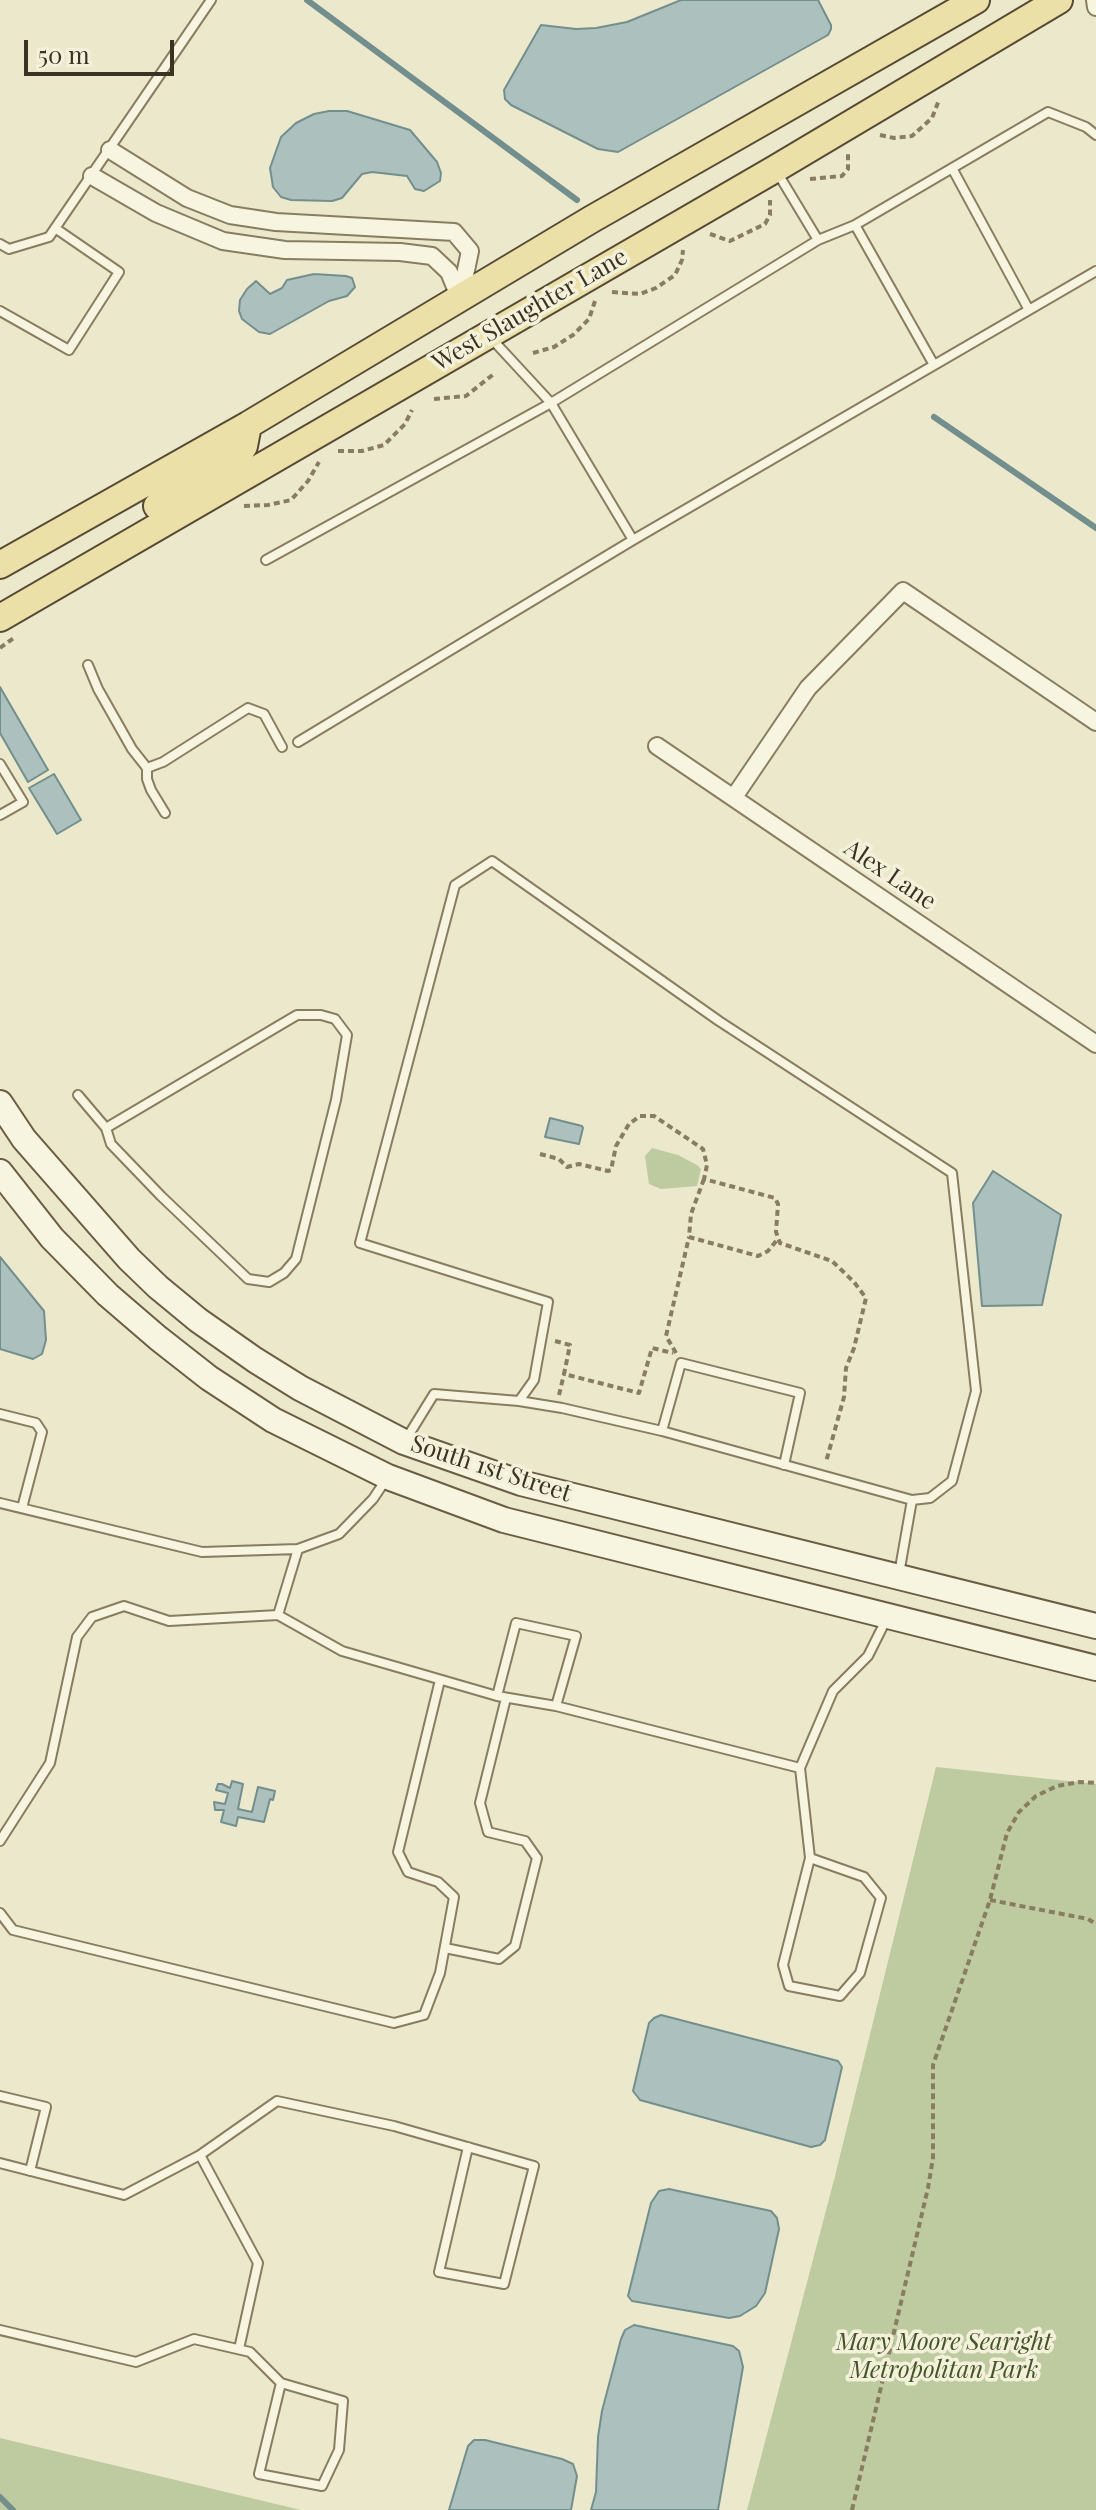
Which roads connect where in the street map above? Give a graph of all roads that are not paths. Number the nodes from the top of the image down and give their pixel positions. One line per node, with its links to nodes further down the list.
1 (211, 0): 7 (lane)
2 (976, 0): 16 (main road, West Slaughter Lane)
3 (1059, 0): 9 (main road, West Slaughter Lane)
4 (1095, 0): 5 (street)
5 (1096, 7)
6 (1096, 135): 8 (lane)
7 (110, 150): 10 (lane); 16 (street)
8 (952, 168): 11 (lane); 17 (lane)
9 (775, 169): 13 (lane); 19 (main road, West Slaughter Lane)
10 (92, 176): 12 (lane); 16 (street)
11 (855, 225): 13 (lane); 20 (lane)
12 (55, 228): 14 (lane); 18 (lane)
13 (818, 240): 21 (lane)
14 (0, 244)
15 (1096, 271): 17 (lane)
16 (460, 299): 19 (main road); 22 (main road, West Slaughter Lane)
17 (1029, 310): 20 (lane)
18 (0, 311)
19 (487, 334): 21 (lane); 26 (main road, West Slaughter Lane)
20 (934, 365): 23 (lane)
21 (551, 403): 23 (lane); 24 (lane)
22 (248, 425): 25 (main road, West Slaughter Lane); 26 (main road)
23 (633, 540): 30 (lane)
24 (266, 560)
25 (1, 562)
26 (87, 567): 27 (main road, West Slaughter Lane)
27 (0, 618)
28 (88, 665): 34 (lane)
29 (1096, 722): 35 (street)
30 (298, 742)
31 (657, 746): 35 (street, Alex Lane)
32 (282, 747): 34 (lane)
33 (0, 764): 37 (lane)
34 (147, 768): 36 (lane)
35 (734, 797): 38 (street, Alex Lane)
36 (165, 813)
37 (0, 815)
38 (1096, 1044)
39 (78, 1095): 41 (lane)
40 (0, 1103): 42 (main road, South 1st Street)
41 (106, 1128): 41 (lane)
42 (24, 1139): 43 (main road); 48 (main road, South 1st Street)
43 (0, 1145)
44 (0, 1172): 50 (main road, South 1st Street)
45 (519, 1401): 47 (lane); 48 (lane); 51 (lane)
46 (0, 1414): 53 (lane)
47 (662, 1431): 49 (lane); 49 (lane)
48 (404, 1442): 50 (main road); 55 (main road, South 1st Street)
49 (784, 1465): 51 (lane)
50 (388, 1477): 54 (lane); 57 (main road, South 1st Street)
51 (912, 1500): 55 (lane)
52 (0, 1503): 53 (lane)
53 (22, 1508): 54 (lane)
54 (298, 1549): 56 (lane)
55 (898, 1578): 57 (main road); 58 (main road, South 1st Street)
56 (278, 1615): 60 (lane); 64 (lane)
57 (888, 1615): 59 (main road, South 1st Street); 63 (lane)
58 (1096, 1626)
59 (1096, 1668)
60 (440, 1680): 61 (lane); 67 (lane)
61 (501, 1697): 62 (lane); 62 (lane); 67 (lane)
62 (556, 1706): 63 (lane)
63 (800, 1768): 65 (lane)
64 (0, 1841)
65 (810, 1858): 65 (lane)
66 (0, 1913): 67 (lane)
67 (445, 1948)
68 (0, 2096): 72 (lane)
69 (468, 2147): 69 (lane); 70 (lane)
70 (200, 2155): 72 (lane); 74 (lane)
71 (0, 2163): 72 (lane)
72 (30, 2171)
73 (0, 2330): 74 (lane)
74 (239, 2349): 75 (lane)
75 (281, 2383): 75 (lane)

